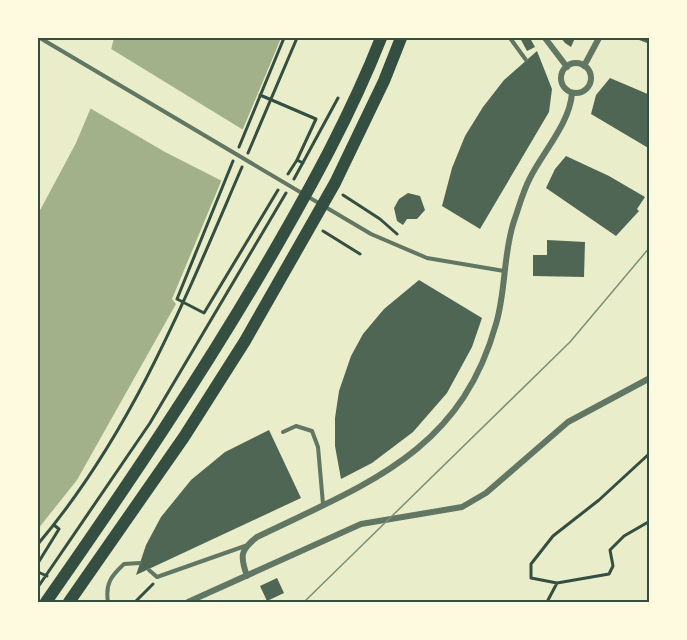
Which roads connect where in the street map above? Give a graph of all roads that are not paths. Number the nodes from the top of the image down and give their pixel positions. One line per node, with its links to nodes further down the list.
1 (40, 38): 11 (lane)
2 (381, 38): 19 (main road)
3 (401, 38): 20 (main road)
4 (510, 38): 7 (lane)
5 (545, 38): 9 (street)
6 (599, 38): 8 (street)
7 (526, 60)
8 (584, 66): 9 (street); 10 (street)
9 (567, 67): 10 (street)
10 (572, 93): 11 (street)
11 (505, 271): 14 (street)
12 (650, 378): 18 (street)
13 (284, 432): 14 (lane)
14 (323, 504): 15 (street)
15 (245, 546): 17 (lane); 18 (street)
16 (140, 563): 21 (lane)
17 (148, 570)
18 (247, 576): 22 (street)
19 (46, 603)
20 (69, 603)
21 (108, 603)
22 (188, 603)

